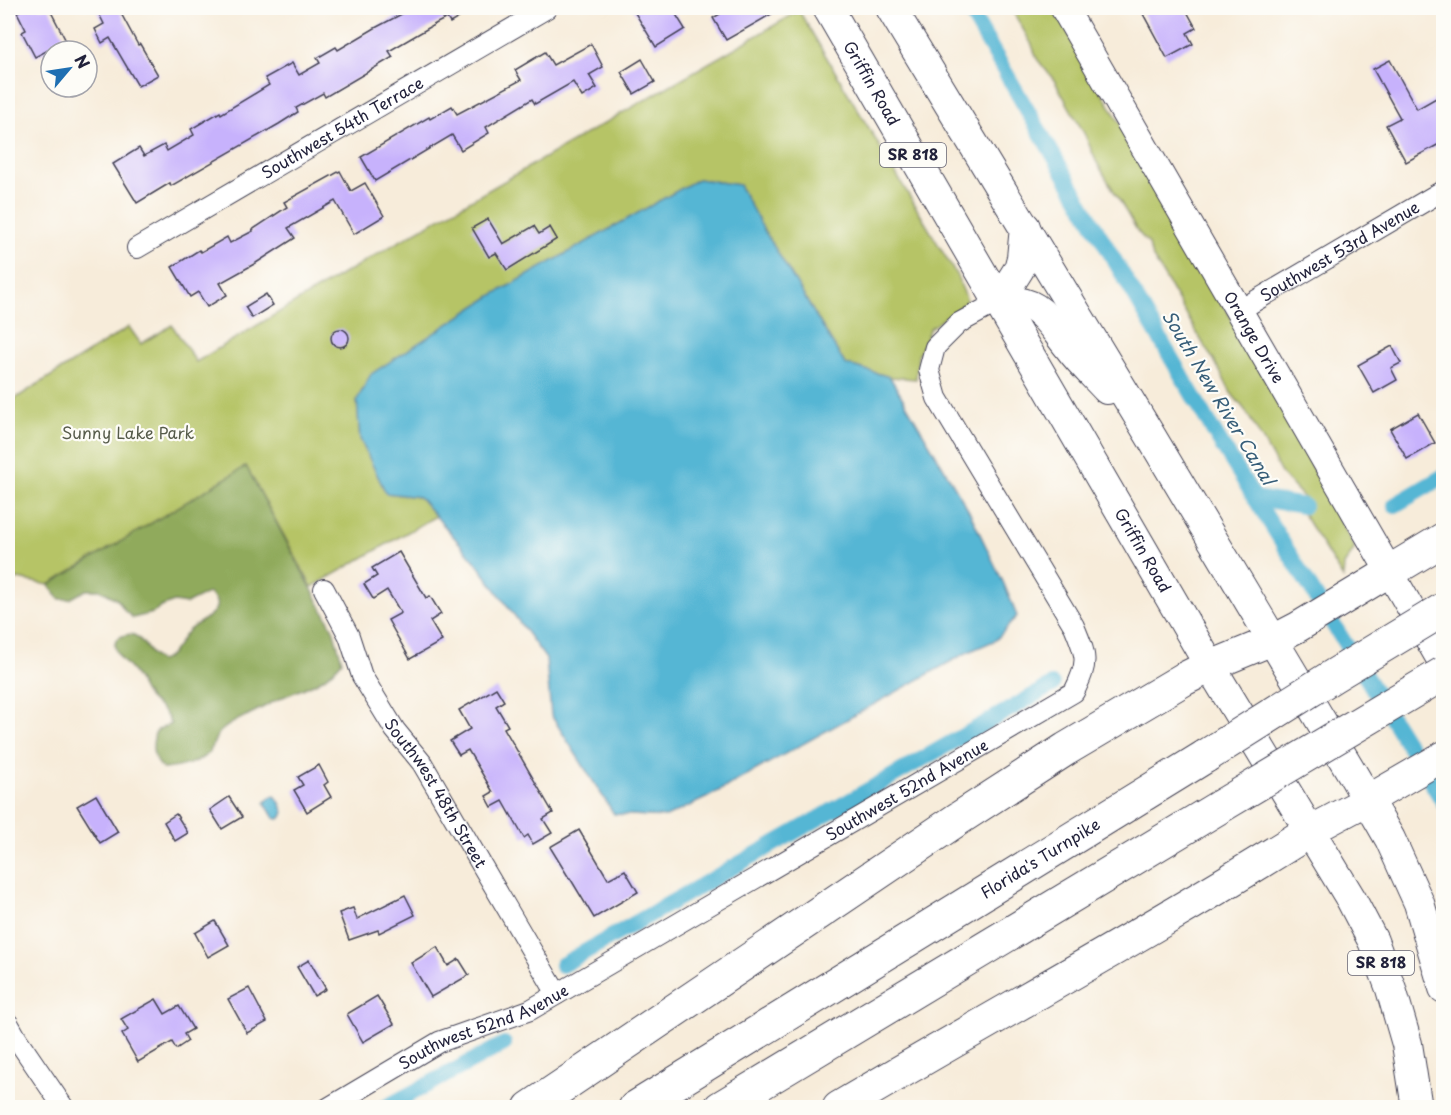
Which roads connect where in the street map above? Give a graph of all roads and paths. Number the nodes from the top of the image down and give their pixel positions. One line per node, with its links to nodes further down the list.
1 (547, 8): 7 (street, Southwest 54th Terrace)
2 (828, 8): 8 (main road, Griffin Road / SR 818)
3 (891, 8): 6 (main road, SR 818)
4 (1064, 8): 9 (street, Orange Drive)
5 (1443, 190): 9 (street, Southwest 53rd Avenue)
6 (1025, 227): 8 (main road); 10 (main road, SR 818)
7 (137, 248)
8 (999, 302): 10 (main road); 16 (main road, Griffin Road / SR 818); 23 (street, Southwest 52nd Avenue)
9 (1238, 311): 12 (street, Orange Drive)
10 (1150, 435): 15 (main road, SR 818)
11 (1443, 539): 12 (highway)
12 (1389, 572): 15 (main road); 17 (street, Orange Drive)
13 (324, 589): 23 (street, Southwest 48th Street)
14 (1443, 609): 28 (highway, Florida's Turnpike, bridge)
15 (1285, 634): 16 (main road); 20 (main road, SR 818)
16 (1210, 666): 21 (main road, Griffin Road / SR 818); 27 (highway)
17 (1443, 666)
18 (1443, 673): 29 (highway, bridge)
19 (1443, 756): 20 (main road)
20 (1380, 793): 21 (main road); 22 (main road, SR 818)
21 (1310, 831): 30 (highway); 31 (main road, Griffin Road / SR 818)
22 (1443, 988)
23 (557, 994): 26 (street, Southwest 52nd Avenue)
24 (8, 1023): 25 (street)
25 (64, 1107)
26 (328, 1107)
27 (530, 1107)
28 (635, 1107)
29 (720, 1107)
30 (839, 1107)
31 (1417, 1107)

